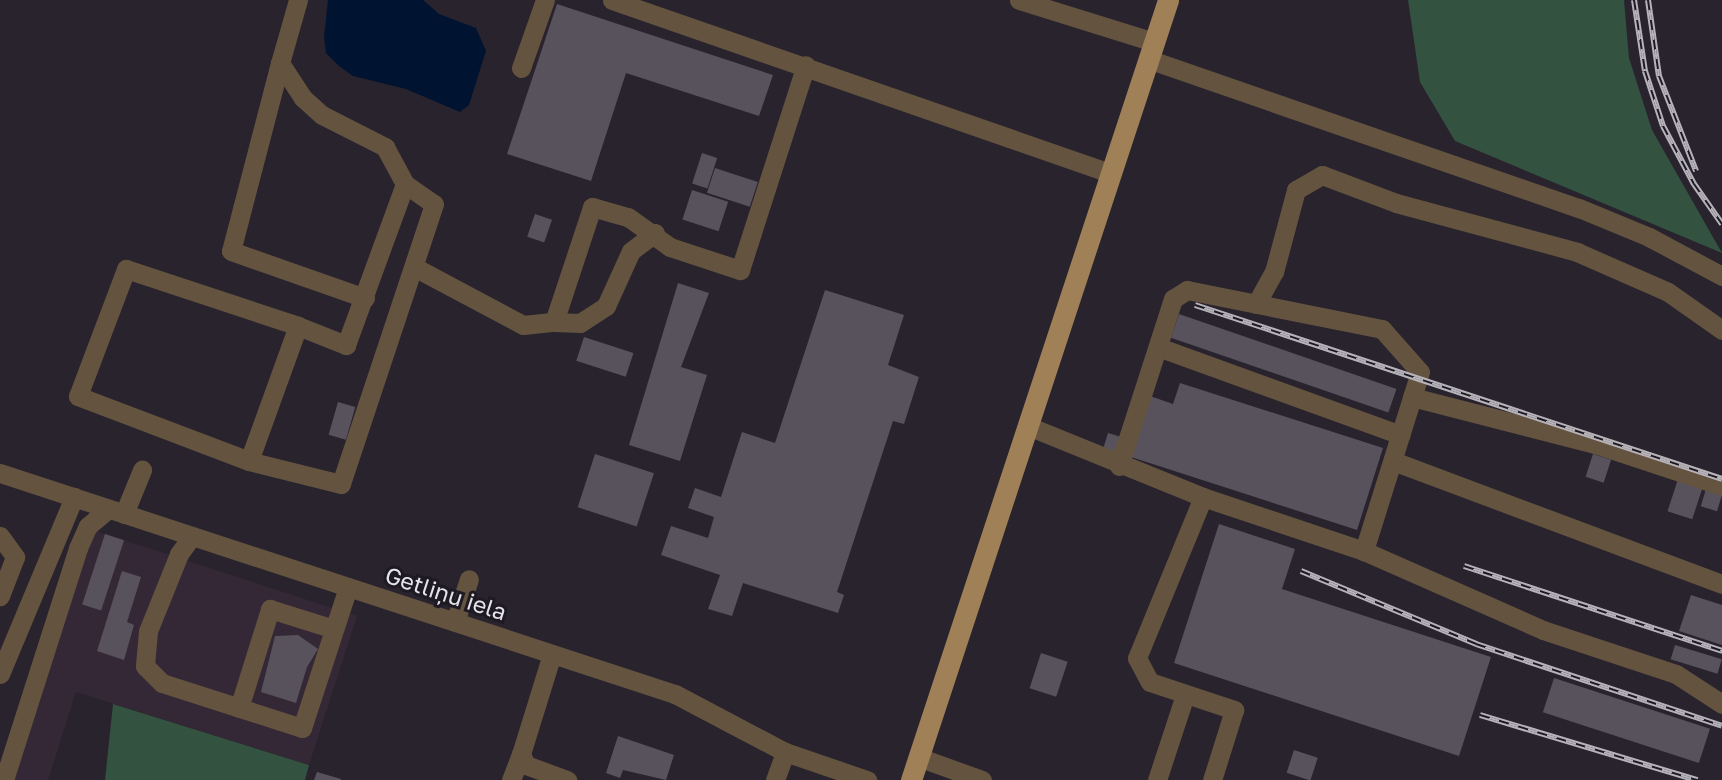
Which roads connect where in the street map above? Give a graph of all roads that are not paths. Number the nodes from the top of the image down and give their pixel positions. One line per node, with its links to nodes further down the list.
1 (298, 0): 7 (street)
2 (545, 0): 9 (street)
3 (612, 0): 8 (street)
4 (1018, 0): 6 (street)
5 (1168, 0): 6 (main road)
6 (1151, 50): 10 (main road); 14 (street)
7 (280, 63): 11 (street); 15 (street)
8 (806, 65): 10 (street); 12 (street)
9 (521, 68)
10 (1110, 173): 22 (main road)
11 (405, 184): 13 (street); 15 (street)
12 (655, 233): 17 (street); 17 (street)
13 (416, 268): 17 (street); 24 (street)
14 (1722, 275)
15 (365, 298): 18 (street)
16 (1256, 303): 19 (street); 20 (street); 21 (street)
17 (554, 322)
18 (298, 326): 24 (street); 24 (street)
19 (1722, 330)
20 (1158, 347): 23 (street); 26 (street)
21 (1412, 397): 23 (street); 29 (street)
22 (1027, 425): 26 (street); 49 (main road)
23 (1401, 435): 25 (street)
24 (249, 461)
25 (1392, 461): 35 (street); 37 (street)
26 (1119, 466): 31 (street)
27 (142, 470): 32 (street)
28 (0, 473): 30 (street, Getliņu iela)
29 (1722, 486)
30 (74, 497): 32 (street, Getliņu iela); 43 (street)
31 (1203, 497): 35 (street); 44 (street)
32 (116, 512): 34 (street, Getliņu iela); 50 (street)
33 (0, 536): 39 (street)
34 (192, 536): 38 (street, Getliņu iela); 46 (street)
35 (1364, 551): 45 (street)
36 (469, 579): 40 (street)
37 (1722, 584)
38 (348, 587): 40 (street, Getliņu iela); 41 (street)
39 (0, 596)
40 (455, 622): 42 (street, Getliņu iela)
41 (334, 629): 46 (street); 46 (street)
42 (552, 654): 47 (street, Getliņu iela); 48 (street)
43 (0, 674)
44 (1185, 695): 57 (street); 58 (street)
45 (1722, 704)
46 (239, 708)
47 (785, 752): 53 (street); 54 (street, Getliņu iela)
48 (522, 754): 51 (street); 52 (street)
49 (918, 757): 55 (main road); 56 (street)
50 (4, 780)
51 (511, 780)
52 (567, 780)
53 (775, 780)
54 (867, 780)
55 (911, 780)
56 (982, 780)
57 (1157, 780)
58 (1212, 780)

